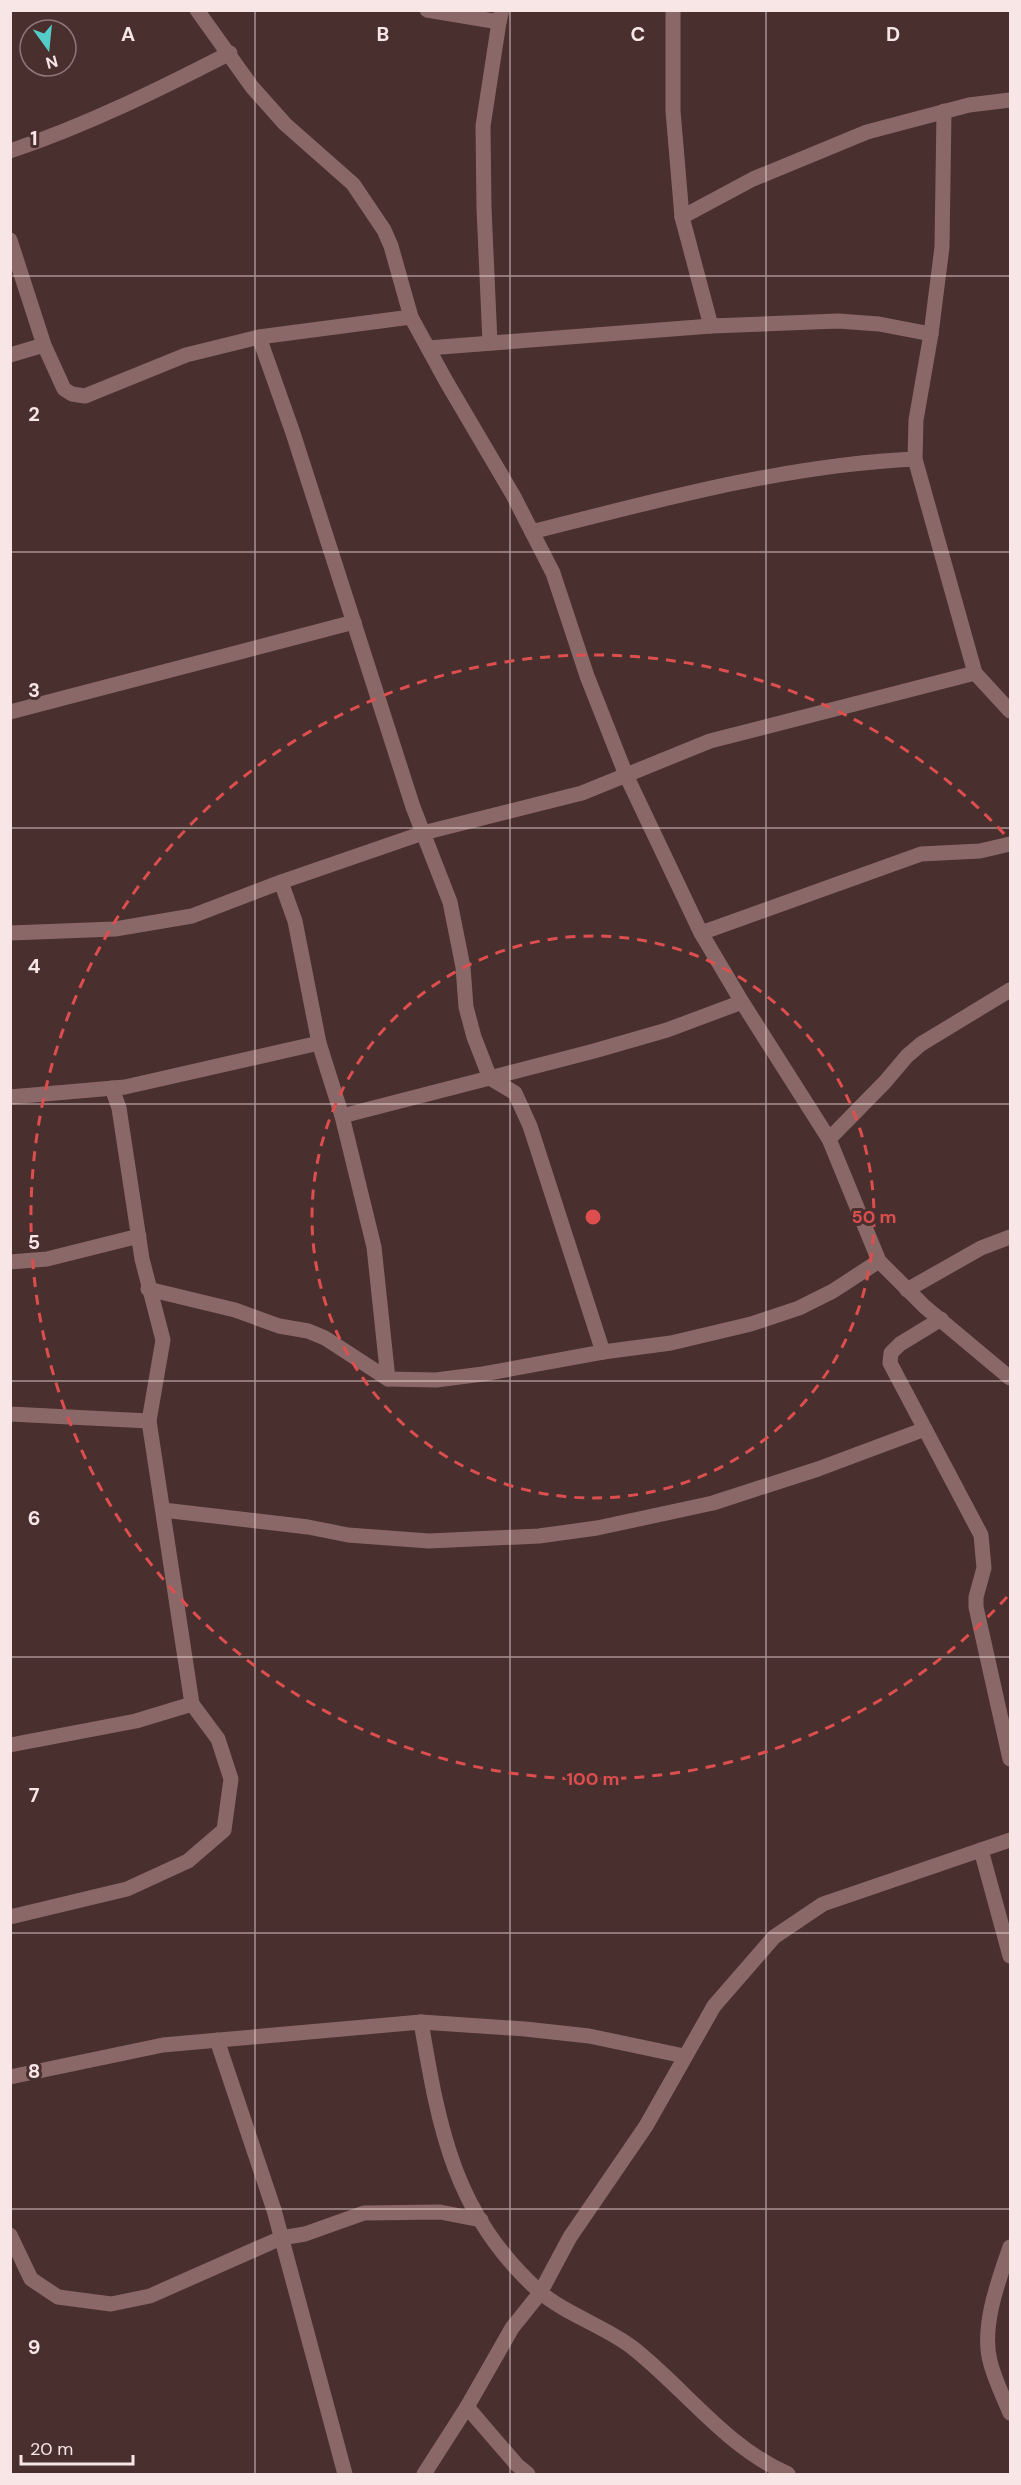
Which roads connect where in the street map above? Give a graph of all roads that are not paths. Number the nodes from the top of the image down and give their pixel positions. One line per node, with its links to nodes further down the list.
1 (197, 10): 5 (street)
2 (427, 10): 4 (street)
3 (673, 10): 9 (street)
4 (500, 16): 15 (street)
5 (230, 53): 8 (street); 11 (street)
6 (1011, 100): 7 (street)
7 (944, 111): 9 (street); 13 (street)
8 (10, 151)
9 (682, 217): 12 (street)
10 (10, 240): 16 (street)
11 (411, 317): 14 (street); 17 (street)
12 (711, 326): 13 (street); 15 (street)
13 (931, 334): 19 (street)
14 (259, 337): 16 (street); 21 (street)
15 (490, 343): 17 (street)
16 (44, 345): 18 (street)
17 (428, 348): 20 (street)
18 (10, 355)
19 (915, 459): 20 (street); 22 (street)
20 (532, 532): 25 (street)
21 (354, 622): 24 (street); 26 (street)
22 (975, 673): 23 (street); 25 (street)
23 (1011, 711)
24 (10, 712)
25 (626, 775): 26 (street); 30 (street)
26 (423, 833): 28 (street); 34 (street)
27 (1011, 844): 30 (street)
28 (281, 882): 29 (street); 33 (street)
29 (10, 933)
30 (702, 933): 32 (street)
31 (1011, 990): 38 (street)
32 (742, 1002): 34 (street); 38 (street)
33 (319, 1043): 35 (street); 37 (street)
34 (490, 1078): 37 (street); 46 (street)
35 (112, 1088): 36 (street); 39 (street)
36 (10, 1097)
37 (342, 1116): 48 (street)
38 (829, 1139): 41 (street)
39 (139, 1236): 42 (street); 43 (street)
40 (1011, 1238): 44 (street)
41 (879, 1261): 44 (street); 46 (street)
42 (10, 1262)
43 (148, 1289): 48 (street); 50 (street)
44 (907, 1290): 45 (street)
45 (941, 1319): 47 (street); 51 (street)
46 (603, 1352): 48 (street)
47 (1011, 1378)
48 (388, 1379)
49 (10, 1414): 50 (street)
50 (150, 1421): 52 (street)
51 (925, 1429): 52 (street); 55 (street)
52 (163, 1510): 53 (street)
53 (192, 1704): 54 (street); 58 (street)
54 (10, 1745)
55 (1011, 1759)
56 (1011, 1840): 57 (street)
57 (981, 1850): 59 (street); 62 (street)
58 (10, 1917)
59 (1011, 1956)
60 (421, 2022): 61 (street); 62 (street); 64 (street)
61 (217, 2040): 63 (street); 66 (street)
62 (684, 2056): 68 (street)
63 (10, 2077)
64 (481, 2220): 66 (street); 68 (street)
65 (10, 2235): 66 (street)
66 (281, 2238): 72 (street)
67 (1011, 2247): 69 (street)
68 (540, 2292): 70 (street); 75 (street)
69 (1006, 2394): 71 (street)
70 (467, 2407): 73 (street); 74 (street)
71 (1011, 2413)
72 (345, 2475)
73 (424, 2475)
74 (528, 2475)
75 (788, 2475)

